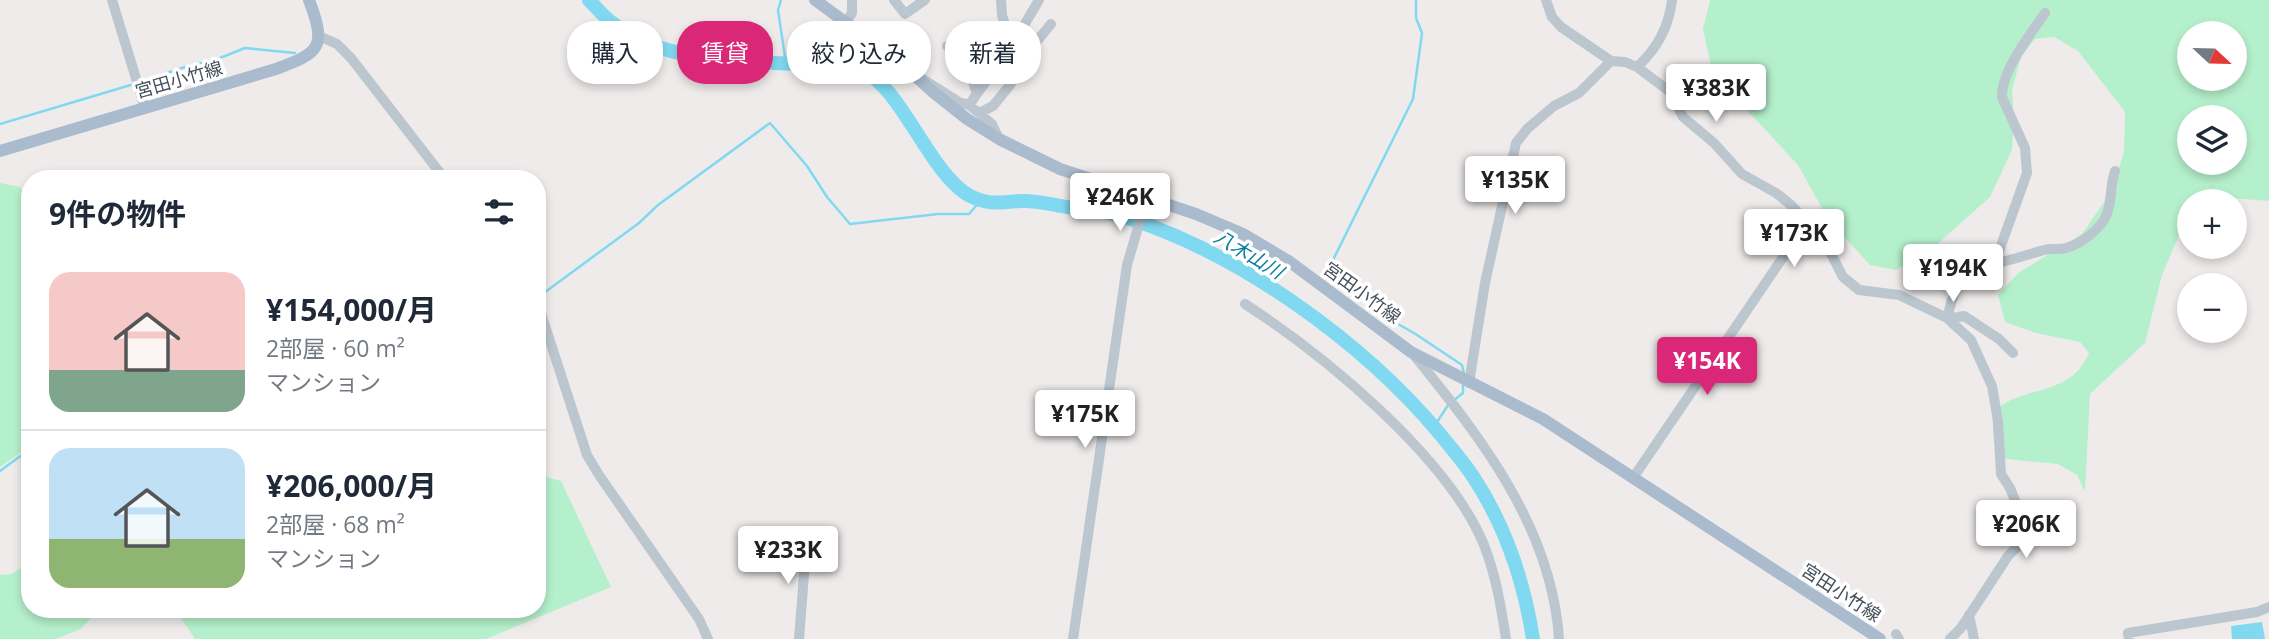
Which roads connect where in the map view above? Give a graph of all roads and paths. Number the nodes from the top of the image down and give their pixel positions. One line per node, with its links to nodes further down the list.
1 (112, 0): 26 (street)
2 (309, 0): 17 (main road)
3 (815, 0): 12 (main road, 宮田小竹線)
4 (852, 0): 13 (street)
5 (894, 0): 6 (street)
6 (925, 0)
7 (1001, 0): 14 (street)
8 (1039, 0): 15 (street)
9 (1546, 0): 18 (street)
10 (1672, 0): 19 (street)
11 (2045, 13): 34 (street)
12 (845, 21)
13 (847, 21)
14 (1004, 21)
15 (1026, 21)
16 (1051, 24): 27 (street)
17 (319, 36): 26 (main road, 宮田小竹線); 30 (street)
18 (1611, 61): 19 (street); 40 (street)
19 (1637, 68): 33 (street)
20 (931, 82): 25 (street)
21 (925, 84): 28 (main road, 宮田小竹線)
22 (974, 84): 24 (street)
23 (984, 84): 24 (street)
24 (977, 94): 25 (street)
25 (969, 105): 27 (street)
26 (145, 108): 29 (main road, 宮田小竹線)
27 (979, 113): 28 (street)
28 (999, 139): 32 (main road, 宮田小竹線)
29 (0, 151)
30 (438, 170)
31 (2115, 171): 34 (street)
32 (1147, 197): 38 (main road, 宮田小竹線); 48 (street)
33 (1807, 222): 36 (street); 41 (street)
34 (1991, 264): 36 (street)
35 (1245, 304): 49 (street)
36 (1947, 318): 39 (street); 44 (street)
37 (546, 329): 46 (street)
38 (1411, 352): 40 (main road, 宮田小竹線); 50 (street)
39 (2013, 353)
40 (1469, 383): 41 (main road, 宮田小竹線)
41 (1633, 478): 51 (main road, 宮田小竹線)
42 (807, 536): 47 (street)
43 (2269, 607): 45 (street)
44 (1969, 615): 52 (street); 53 (street)
45 (2128, 636)
46 (708, 639)
47 (799, 639)
48 (1073, 639)
49 (1506, 639)
50 (1559, 639)
51 (1880, 639)
52 (1950, 639)
53 (1974, 639)

